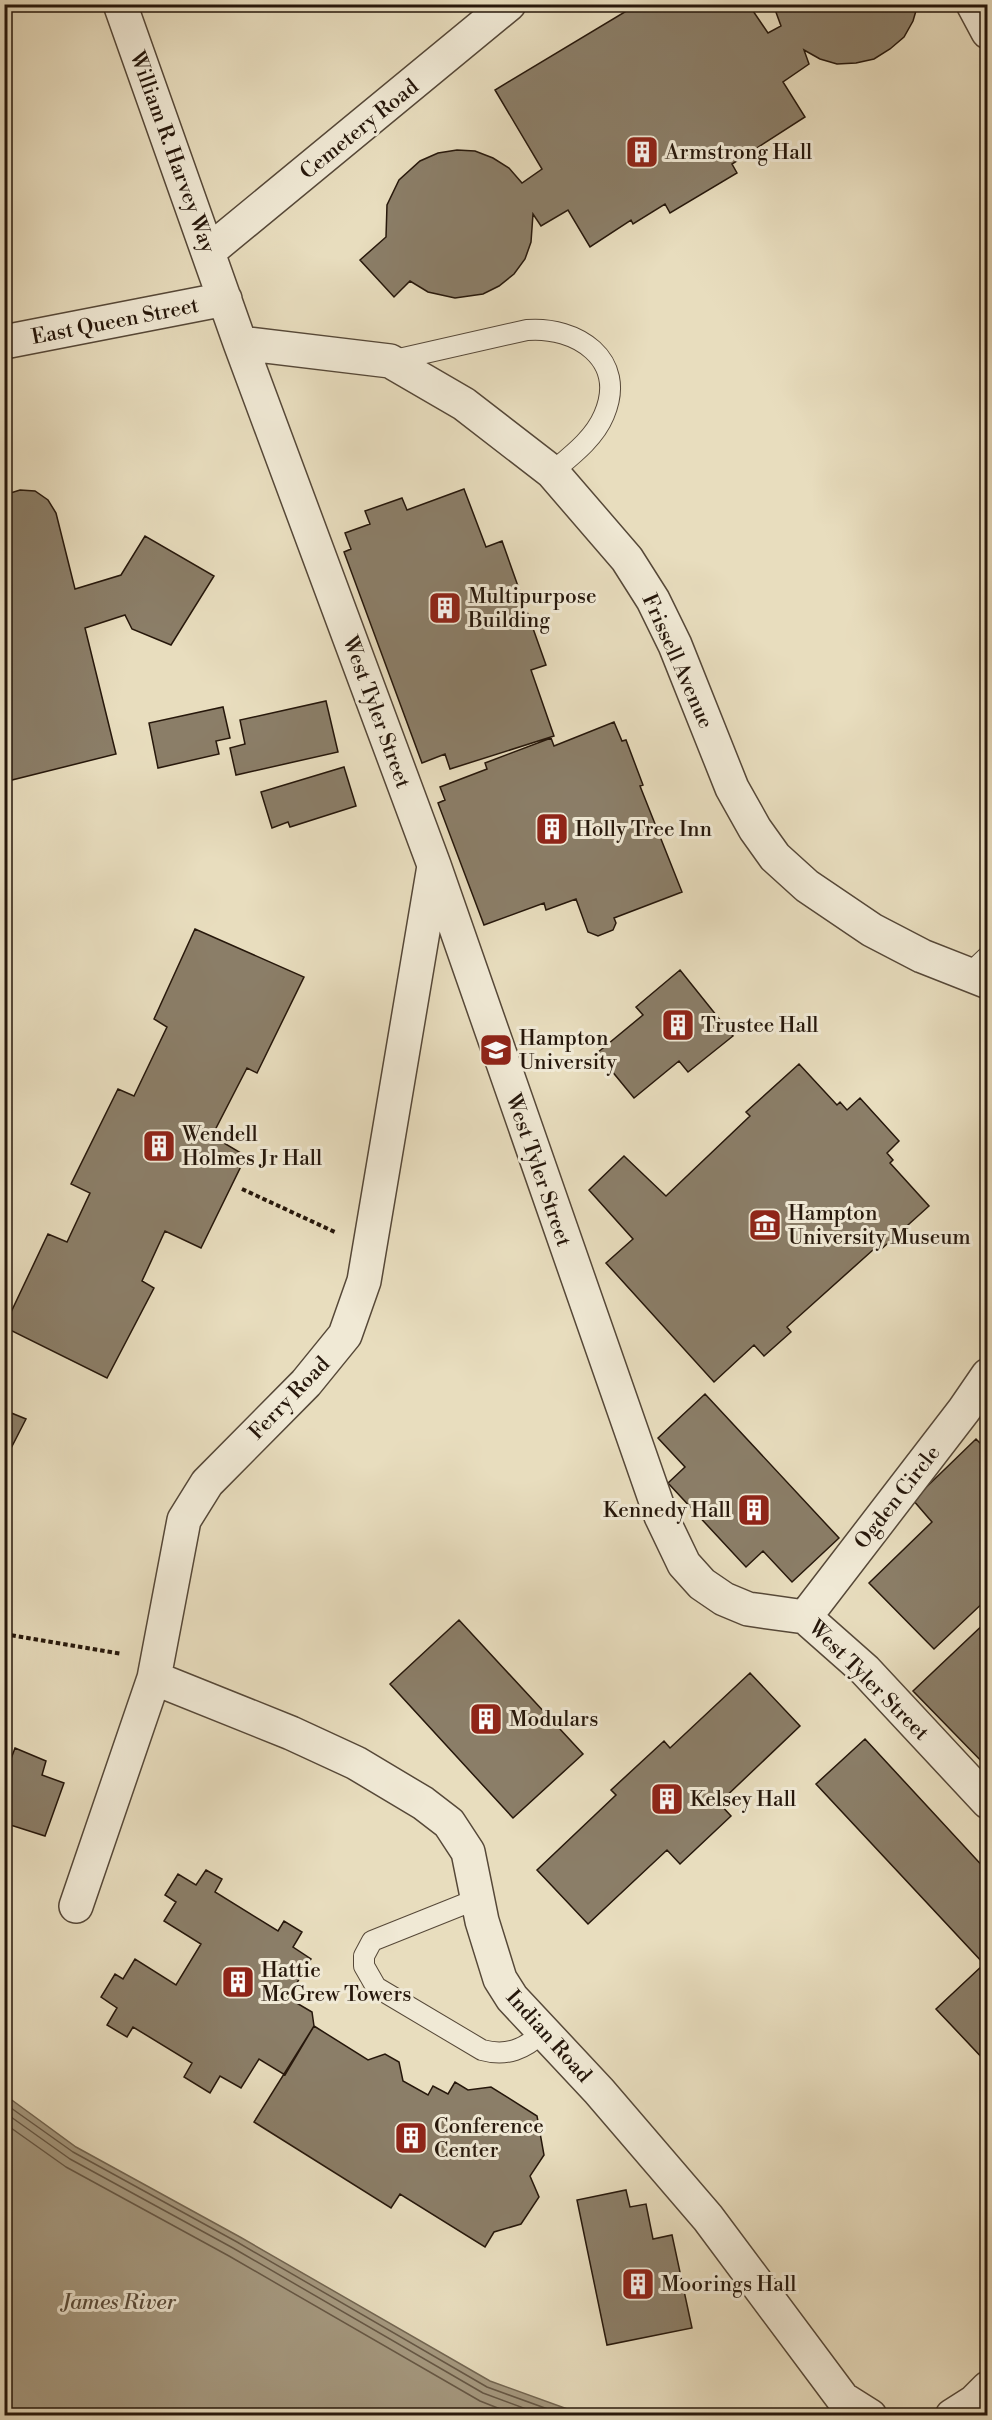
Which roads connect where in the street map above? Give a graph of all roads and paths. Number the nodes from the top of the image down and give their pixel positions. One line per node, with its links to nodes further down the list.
1 (120, 4): 5 (street, William R. Harvey Way)
2 (509, 4): 5 (street, Cemetery Road)
3 (973, 4): 4 (street)
4 (987, 32)
5 (208, 252): 6 (street, William R. Harvey Way)
6 (225, 299): 7 (street, East Queen Street); 8 (street, West Tyler Street)
7 (4, 342)
8 (240, 343): 9 (street, Frissell Avenue); 11 (street, West Tyler Street)
9 (390, 362): 10 (street, Frissell Avenue); 10 (lane)
10 (552, 472): 12 (street, Frissell Avenue)
11 (434, 865): 14 (street, Ferry Road); 16 (street, West Tyler Street)
12 (981, 971)
13 (242, 1189): 14 (path)
14 (370, 1249): 18 (street, Ferry Road)
15 (987, 1375): 16 (street, Ogden Circle)
16 (805, 1617): 19 (street, West Tyler Street)
17 (4, 1634): 18 (path)
18 (156, 1669): 20 (street, Indian Road); 21 (street, Ferry Road)
19 (987, 1802)
20 (477, 1899): 22 (street, Indian Road); 22 (lane)
21 (76, 1906)
22 (543, 2032): 24 (street, Indian Road)
23 (987, 2388): 25 (street)
24 (870, 2415)
25 (952, 2415)

